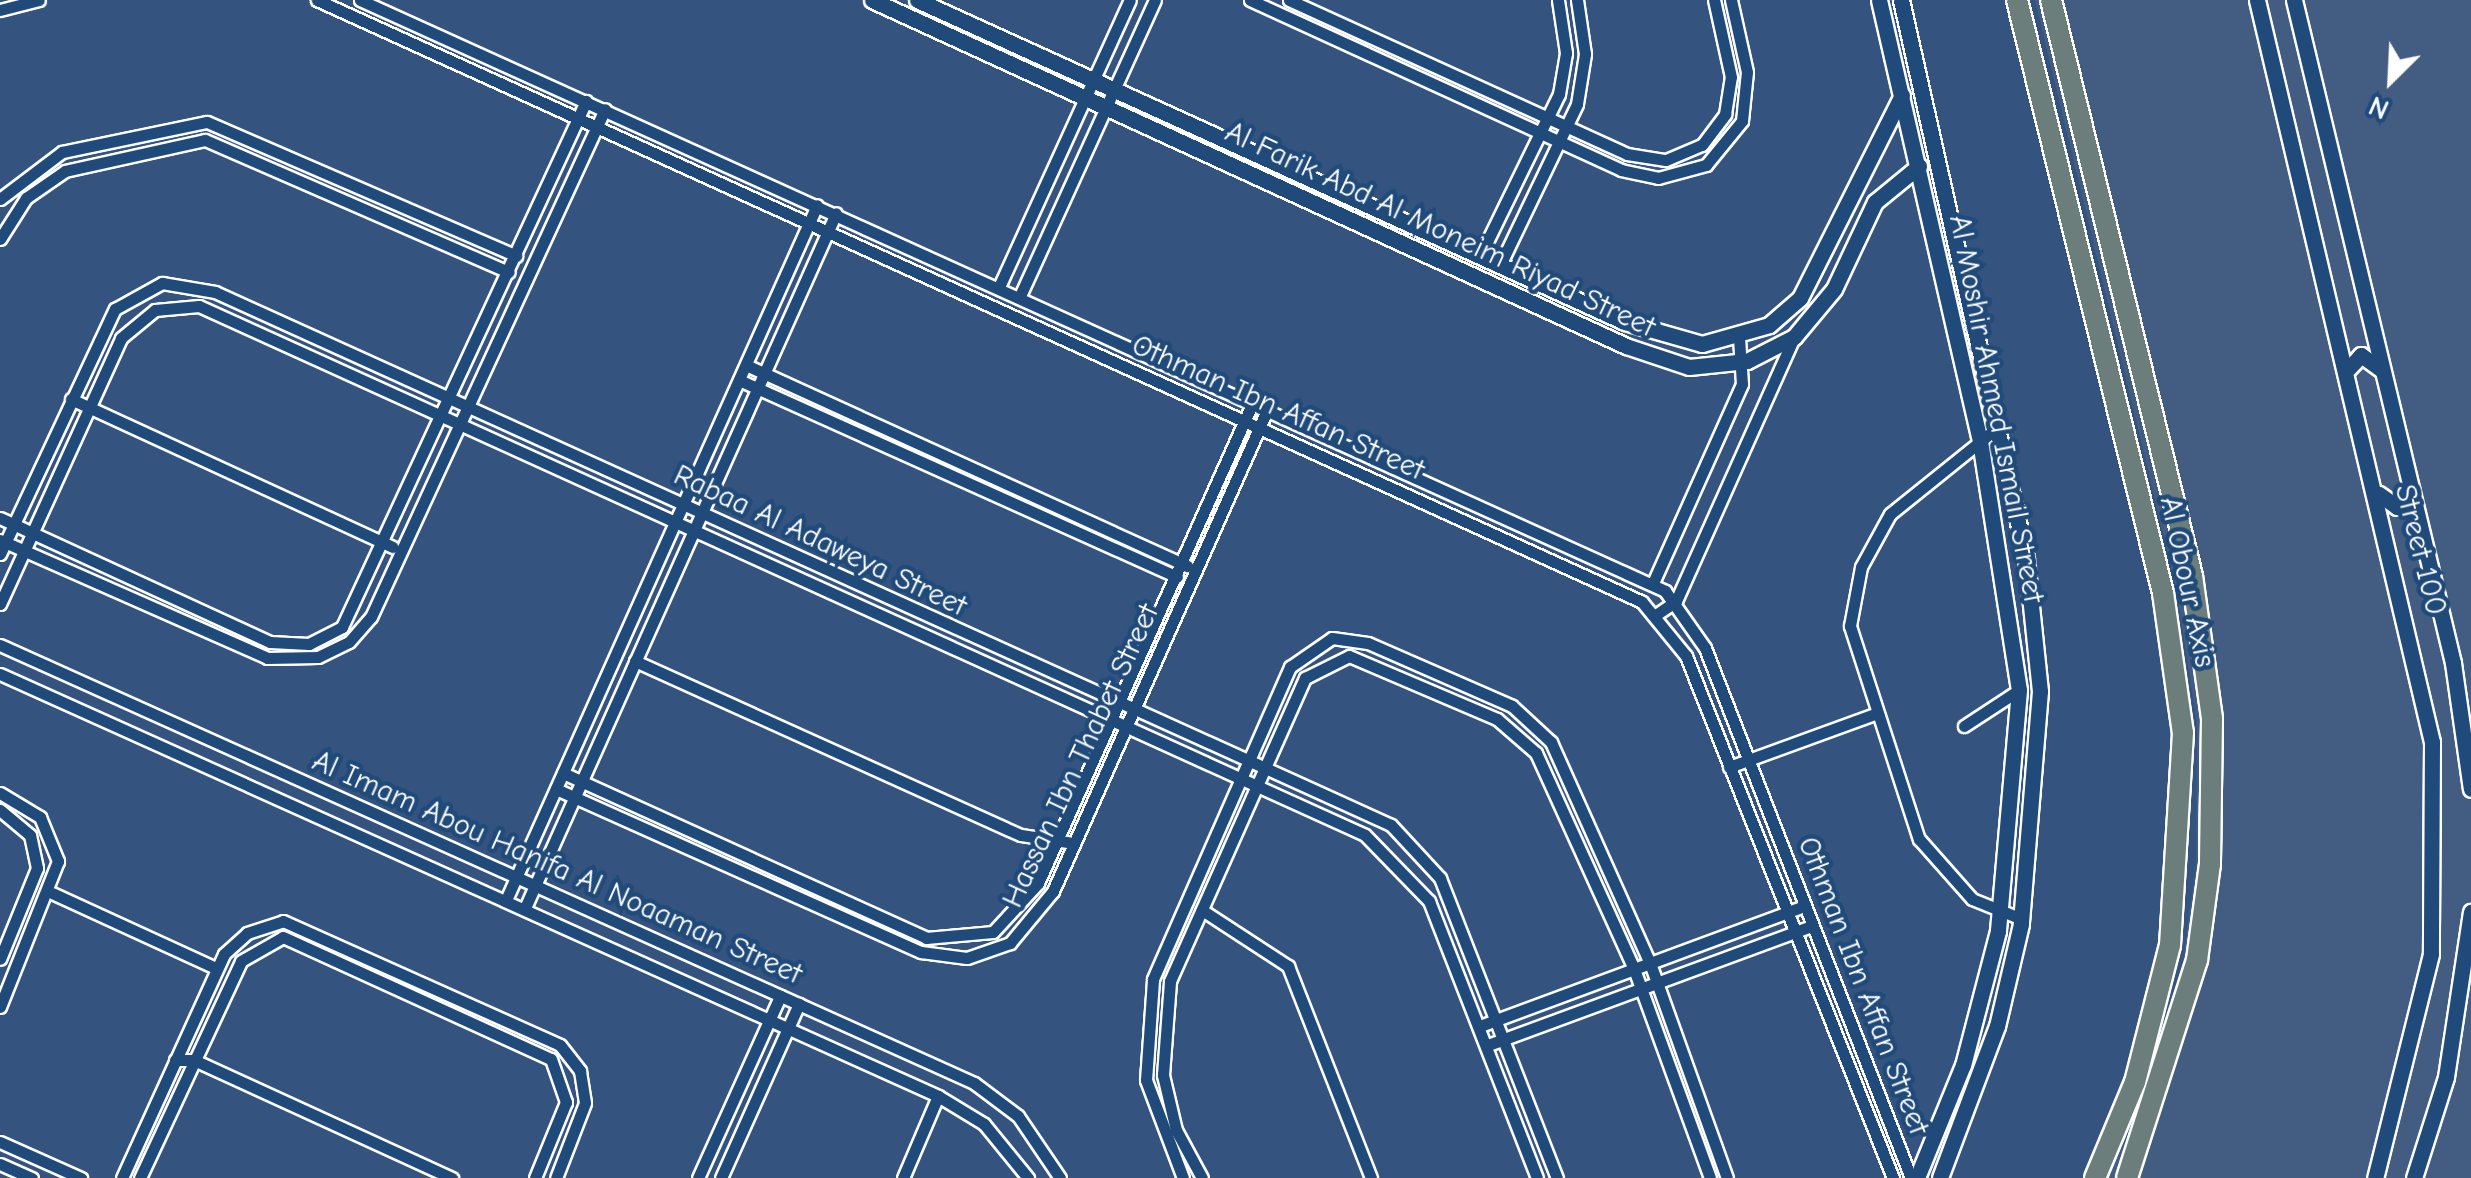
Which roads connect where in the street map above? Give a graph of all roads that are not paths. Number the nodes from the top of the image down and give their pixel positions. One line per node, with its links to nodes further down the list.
1 (39, 0): 21 (street)
2 (317, 0): 31 (street, Othman Ibn Affan Street)
3 (360, 0): 28 (street, Othman Ibn Affan Street)
4 (872, 0): 27 (street, Al Farik Abd Al Moneim Riyad Street)
5 (917, 0): 24 (street, Al Farik Abd Al Moneim Riyad Street)
6 (1130, 0): 24 (street)
7 (1155, 0): 25 (street)
8 (1250, 0): 22 (street)
9 (1558, 0): 32 (street)
10 (1576, 0): 34 (street)
11 (1715, 0): 34 (street)
12 (1731, 0): 36 (street)
13 (1879, 0): 26 (street, Al Moshir Ahmed Ismail Street)
14 (1902, 0): 71 (street, Al Moshir Ahmed Ismail Street)
15 (2017, 0): 184 (highway, Al Obour Axis)
16 (2051, 0): 185 (highway, Al Obour Axis)
17 (2258, 0): 56 (street, Street 100)
18 (2294, 0): 57 (street, Street 100)
19 (1297, 2): 20 (street); 22 (street)
20 (1319, 6): 23 (street); 32 (street)
21 (0, 10)
22 (1294, 20): 23 (street)
23 (1310, 27): 35 (street)
24 (1094, 79): 25 (street, Al Farik Abd Al Moneim Riyad Street); 27 (street)
25 (1115, 88): 29 (street); 45 (street, Al Farik Abd Al Moneim Riyad Street)
26 (1902, 95): 37 (street, Al Moshir Ahmed Ismail Street); 50 (street)
27 (1086, 97): 29 (street, Al Farik Abd Al Moneim Riyad Street); 48 (street)
28 (586, 101): 30 (street, Othman Ibn Affan Street); 31 (street)
29 (1106, 106): 49 (street); 54 (street, Al Farik Abd Al Moneim Riyad Street)
30 (605, 109): 33 (street); 39 (street, Othman Ibn Affan Street)
31 (578, 120): 33 (street, Othman Ibn Affan Street); 44 (street)
32 (1550, 120): 34 (street); 35 (street)
33 (596, 128): 41 (street, Othman Ibn Affan Street); 65 (street)
34 (1569, 128): 36 (street)
35 (1544, 134): 36 (street); 45 (street)
36 (1563, 143): 46 (street)
37 (1919, 166): 51 (street, Al Farik Abd Al Moneim Riyad Street); 72 (street, Al Moshir Ahmed Ismail Street)
38 (0, 199): 44 (street)
39 (818, 205): 40 (street, Othman Ibn Affan Street); 41 (street)
40 (836, 214): 42 (street); 48 (street, Othman Ibn Affan Street)
41 (809, 223): 42 (street, Othman Ibn Affan Street); 55 (street)
42 (828, 232): 58 (street); 68 (street, Othman Ibn Affan Street)
43 (0, 240): 47 (street)
44 (516, 256): 47 (street)
45 (1480, 256): 46 (street, Al Farik Abd Al Moneim Riyad Street)
46 (1500, 265): 52 (street, Al Farik Abd Al Moneim Riyad Street)
47 (509, 272): 62 (street)
48 (999, 287): 49 (street, Othman Ibn Affan Street)
49 (1020, 296): 63 (street, Othman Ibn Affan Street)
50 (1800, 298): 51 (street); 52 (street, Al Farik Abd Al Moneim Riyad Street)
51 (1819, 312): 53 (street, Al Farik Abd Al Moneim Riyad Street)
52 (1739, 338): 54 (street)
53 (1794, 338): 54 (street, Al Farik Abd Al Moneim Riyad Street); 91 (street)
54 (1747, 362): 90 (street)
55 (746, 365): 58 (street); 59 (street)
56 (2348, 369): 57 (street); 73 (street, Street 100)
57 (2382, 370): 74 (street, Street 100)
58 (765, 374): 60 (street); 86 (street)
59 (739, 380): 60 (street); 75 (street)
60 (758, 389): 76 (street); 88 (street)
61 (71, 399): 62 (street, Rabaa Al Adaweya Street); 64 (street); 79 (street, Rabaa Al Adaweya Street)
62 (451, 400): 65 (street, Rabaa Al Adaweya Street); 67 (street)
63 (1253, 402): 66 (street, Othman Ibn Affan Street); 68 (street, Hassan Ibn Thabet Street)
64 (90, 407): 67 (street, Rabaa Al Adaweya Street); 81 (street, Rabaa Al Adaweya Street); 82 (street)
65 (468, 408): 69 (street); 75 (street, Rabaa Al Adaweya Street)
66 (1268, 408): 70 (street, Hassan Ibn Thabet Street); 90 (street, Othman Ibn Affan Street)
67 (442, 418): 69 (street, Rabaa Al Adaweya Street); 82 (street)
68 (1244, 421): 70 (street, Othman Ibn Affan Street); 86 (street, Hassan Ibn Thabet Street)
69 (460, 426): 78 (street, Rabaa Al Adaweya Street); 85 (street)
70 (1259, 428): 87 (street, Hassan Ibn Thabet Street); 93 (street, Othman Ibn Affan Street)
71 (1997, 428): 72 (street); 135 (street, Al Moshir Ahmed Ismail Street)
72 (1980, 441): 97 (street, Al Moshir Ahmed Ismail Street); 100 (street)
73 (2376, 490): 74 (street); 186 (street, Street 100)
74 (2412, 491): 113 (street, Street 100)
75 (683, 506): 76 (street, Rabaa Al Adaweya Street); 78 (street)
76 (701, 514): 80 (street); 98 (street, Rabaa Al Adaweya Street)
77 (0, 518): 79 (street)
78 (675, 523): 80 (street, Rabaa Al Adaweya Street); 108 (street)
79 (14, 525): 81 (street); 83 (street, Rabaa Al Adaweya Street)
80 (694, 532): 95 (street); 101 (street, Rabaa Al Adaweya Street)
81 (32, 533): 82 (street); 84 (street, Rabaa Al Adaweya Street)
82 (386, 544): 85 (street)
83 (2, 546): 84 (street)
84 (24, 551): 85 (street); 92 (street, Rabaa Al Adaweya Street)
85 (402, 551)
86 (1180, 563): 87 (street); 88 (street, Hassan Ibn Thabet Street)
87 (1196, 570): 89 (street, Hassan Ibn Thabet Street)
88 (1174, 576): 89 (street); 98 (street, Hassan Ibn Thabet Street)
89 (1190, 583): 99 (street, Hassan Ibn Thabet Street)
90 (1653, 583): 91 (street, Othman Ibn Affan Street)
91 (1676, 601): 93 (street); 104 (street, Othman Ibn Affan Street)
92 (0, 604)
93 (1658, 614): 106 (street, Othman Ibn Affan Street)
94 (0, 645): 122 (street, Al Imam Abou Hanifa Al Noaaman Street)
95 (635, 662): 110 (street); 117 (street)
96 (0, 674): 126 (street, Al Imam Abou Hanifa Al Noaaman Street)
97 (2019, 690): 102 (street); 130 (street, Al Moshir Ahmed Ismail Street)
98 (1118, 704): 99 (street, Rabaa Al Adaweya Street); 101 (street, Hassan Ibn Thabet Street)
99 (1133, 711): 103 (street, Hassan Ibn Thabet Street); 105 (street, Rabaa Al Adaweya Street)
100 (1875, 714): 104 (street); 130 (street)
101 (1110, 721): 103 (street, Rabaa Al Adaweya Street); 118 (street, Hassan Ibn Thabet Street)
102 (1964, 726)
103 (1126, 728): 109 (street, Rabaa Al Adaweya Street); 119 (street, Hassan Ibn Thabet Street)
104 (1748, 760): 106 (street); 127 (street, Othman Ibn Affan Street)
105 (1247, 761): 107 (street, Rabaa Al Adaweya Street); 109 (street); 139 (street)
106 (1729, 767): 133 (street, Othman Ibn Affan Street)
107 (1264, 768): 111 (street); 141 (street); 150 (street, Rabaa Al Adaweya Street)
108 (564, 773): 110 (street, Hassan Ibn Thabet Street); 112 (street)
109 (1239, 779): 111 (street, Rabaa Al Adaweya Street); 174 (street)
110 (582, 781): 115 (street); 125 (street, Hassan Ibn Thabet Street)
111 (1256, 787): 129 (street); 152 (street, Rabaa Al Adaweya Street)
112 (556, 789): 115 (street, Hassan Ibn Thabet Street); 122 (street)
113 (2471, 789)
114 (0, 793): 124 (street)
115 (574, 797): 123 (street); 131 (street, Hassan Ibn Thabet Street)
116 (0, 810): 138 (street)
117 (1021, 834): 118 (street); 120 (street)
118 (1058, 837): 119 (street); 120 (street, Hassan Ibn Thabet Street)
119 (1074, 843): 121 (street, Hassan Ibn Thabet Street)
120 (1046, 865): 121 (street); 125 (street, Hassan Ibn Thabet Street)
121 (1061, 871): 131 (street, Hassan Ibn Thabet Street)
122 (516, 877): 123 (street, Al Imam Abou Hanifa Al Noaaman Street); 126 (street)
123 (535, 886): 128 (street); 145 (street, Al Imam Abou Hanifa Al Noaaman Street)
124 (52, 894): 140 (street); 142 (street)
125 (838, 898): 131 (street)
126 (506, 900): 128 (street, Al Imam Abou Hanifa Al Noaaman Street)
127 (1805, 906): 133 (street); 134 (street, Othman Ibn Affan Street)
128 (525, 908): 151 (street, Al Imam Abou Hanifa Al Noaaman Street)
129 (1202, 910): 175 (street); 176 (street)
130 (1993, 910): 135 (street); 136 (street, Al Moshir Ahmed Ismail Street)
131 (832, 912)
132 (2471, 912): 187 (street)
133 (1786, 913): 137 (street, Othman Ibn Affan Street); 139 (street)
134 (1812, 926): 137 (street); 182 (street, Othman Ibn Affan Street)
135 (2020, 927): 136 (street); 183 (street, Al Moshir Ahmed Ismail Street)
136 (1998, 931): 182 (street, Al Moshir Ahmed Ismail Street)
137 (1794, 933): 143 (street); 181 (street, Othman Ibn Affan Street)
138 (0, 959)
139 (1650, 963): 141 (street); 143 (street)
140 (216, 968): 147 (street); 156 (street)
141 (1634, 969): 144 (street); 150 (street)
142 (6, 976): 148 (street)
143 (1658, 983): 144 (street); 180 (street)
144 (1642, 989): 154 (street); 179 (street)
145 (780, 996): 146 (street, Al Imam Abou Hanifa Al Noaaman Street); 151 (street)
146 (799, 1004): 153 (street); 173 (street, Al Imam Abou Hanifa Al Noaaman Street)
147 (478, 1005): 149 (street); 168 (street)
148 (0, 1007)
149 (472, 1019): 158 (street); 167 (street)
150 (1499, 1019): 152 (street); 154 (street, Rabaa Al Adaweya Street)
151 (769, 1020): 153 (street, Al Imam Abou Hanifa Al Noaaman Street); 169 (street)
152 (1480, 1026): 155 (street, Rabaa Al Adaweya Street)
153 (788, 1029): 159 (street, Al Imam Abou Hanifa Al Noaaman Street); 170 (street)
154 (1506, 1038): 155 (street); 178 (street, Rabaa Al Adaweya Street)
155 (1488, 1045): 177 (street, Rabaa Al Adaweya Street)
156 (182, 1046): 157 (street); 158 (street)
157 (175, 1060): 158 (street); 164 (street)
158 (194, 1060): 165 (street); 166 (street)
159 (938, 1096): 171 (street); 172 (street, Al Imam Abou Hanifa Al Noaaman Street)
160 (0, 1142): 163 (street)
161 (0, 1164): 162 (street)
162 (32, 1178)
163 (81, 1178)
164 (122, 1178)
165 (140, 1178)
166 (452, 1178)
167 (535, 1178)
168 (556, 1178)
169 (698, 1178)
170 (721, 1178)
171 (903, 1178)
172 (1028, 1178)
173 (1060, 1178)
174 (1183, 1178)
175 (1202, 1178)
176 (1371, 1178)
177 (1538, 1178)
178 (1557, 1178)
179 (1710, 1178)
180 (1727, 1178)
181 (1892, 1178)
182 (1914, 1178)
183 (1940, 1178)
184 (2095, 1178)
185 (2127, 1178)
186 (2374, 1178)
187 (2414, 1178)

